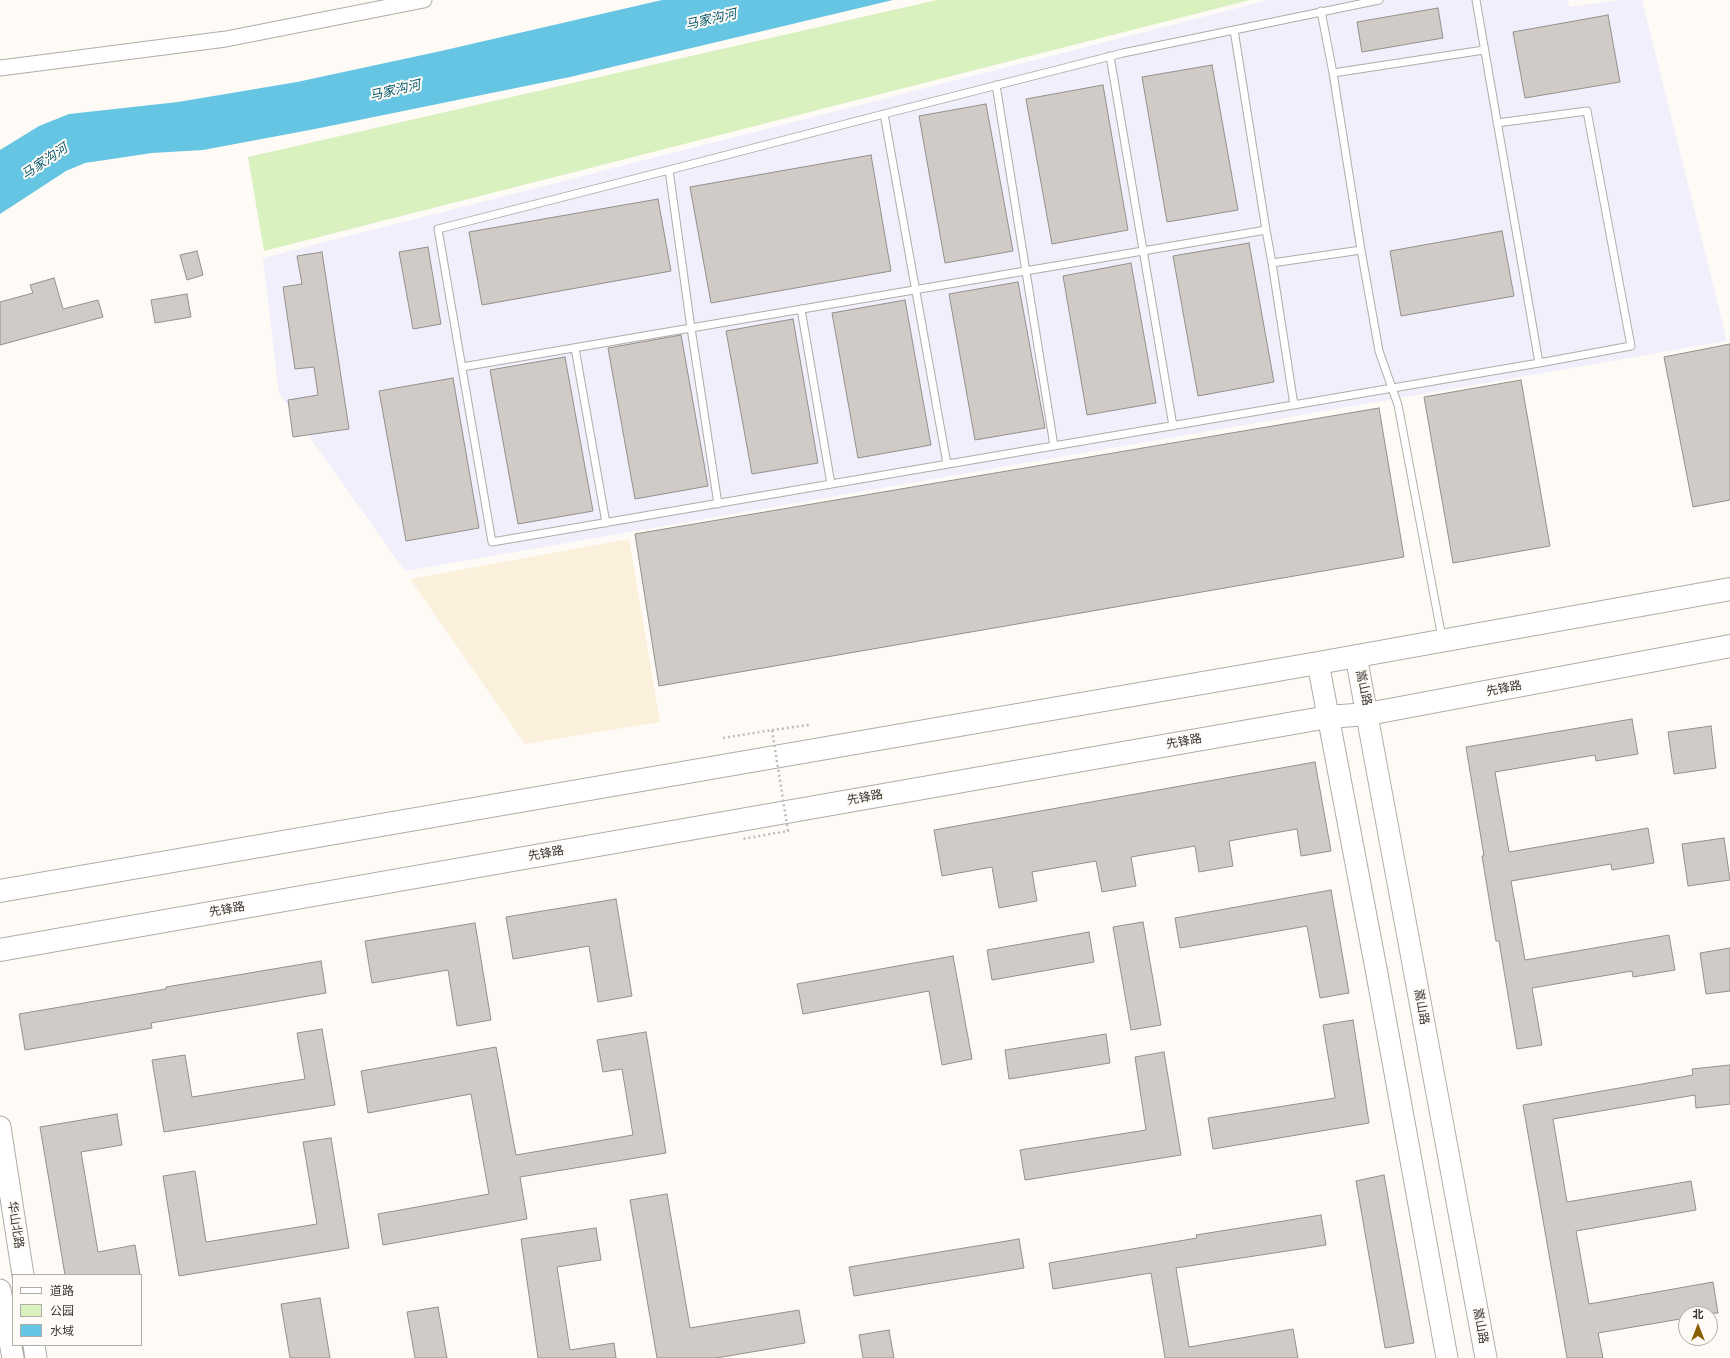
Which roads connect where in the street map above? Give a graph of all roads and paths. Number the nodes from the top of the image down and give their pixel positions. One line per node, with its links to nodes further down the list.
1 (424, 0): 8 (street)
2 (1379, 0): 4 (lane)
3 (1476, 0): 6 (lane)
4 (1321, 11): 5 (lane); 9 (lane)
5 (1234, 30): 7 (lane); 14 (lane)
6 (1484, 50): 9 (lane); 12 (lane)
7 (1110, 56): 10 (lane); 16 (lane)
8 (0, 68)
9 (1333, 73): 15 (lane)
10 (996, 85): 11 (lane); 18 (lane)
11 (884, 114): 13 (lane); 19 (lane)
12 (1497, 123): 23 (lane); 23 (lane)
13 (669, 170): 21 (lane); 24 (lane)
14 (1266, 230): 16 (lane); 17 (lane)
15 (1361, 250): 17 (lane); 25 (lane)
16 (1144, 251): 18 (lane); 27 (lane)
17 (1272, 263): 26 (lane)
18 (1025, 271): 19 (lane); 28 (lane)
19 (915, 290): 20 (lane); 29 (lane)
20 (801, 309): 21 (lane); 30 (lane)
21 (691, 328): 22 (lane); 31 (lane)
22 (575, 348): 24 (lane); 32 (lane)
23 (1539, 363): 25 (lane)
24 (462, 367): 32 (lane)
25 (1392, 388): 26 (lane); 34 (lane)
26 (1294, 405): 27 (lane)
27 (1172, 426): 28 (lane)
28 (1054, 446): 29 (lane)
29 (947, 464): 30 (lane)
30 (831, 484): 31 (lane)
31 (718, 504): 32 (lane)
32 (606, 523)
33 (1730, 589): 34 (main road)
34 (1442, 640): 36 (main road)
35 (1730, 646): 38 (main road, 先锋路)
36 (1356, 656): 37 (main road); 38 (main road, 嵩山路)
37 (1318, 663): 39 (main road); 44 (main road)
38 (1368, 714): 39 (main road, 先锋路); 53 (main road, 嵩山路)
39 (1328, 717): 45 (main road, 先锋路); 52 (main road)
40 (809, 725): 41 (path)
41 (772, 730): 42 (path, bridge); 43 (path, bridge)
42 (723, 738)
43 (742, 839)
44 (0, 891)
45 (0, 950)
46 (0, 1127): 47 (main road, 华山北路)
47 (23, 1274)
48 (0, 1290): 50 (main road)
49 (34, 1346): 51 (main road)
50 (13, 1358)
51 (36, 1358)
52 (1447, 1358)
53 (1486, 1358)

